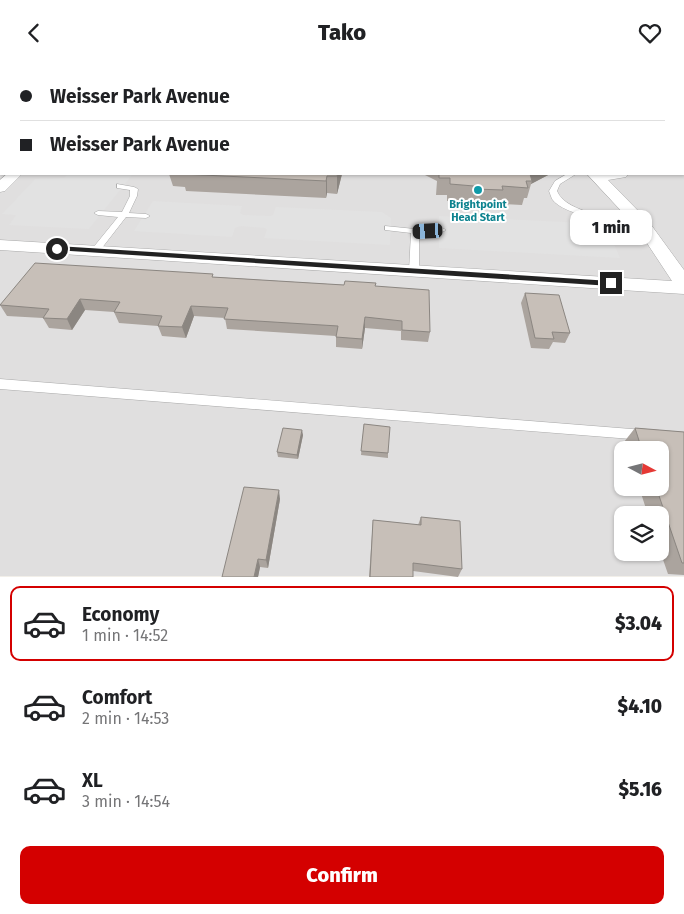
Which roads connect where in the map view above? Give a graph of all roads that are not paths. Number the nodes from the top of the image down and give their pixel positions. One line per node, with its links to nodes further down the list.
1 (14, 175): 5 (street)
2 (570, 175): 9 (lane)
3 (595, 175): 9 (street)
4 (120, 186): 7 (lane)
5 (0, 188)
6 (98, 213): 7 (lane)
7 (123, 215): 8 (lane); 14 (lane)
8 (146, 217)
9 (643, 225): 16 (street)
10 (388, 228): 12 (lane)
11 (442, 230): 12 (lane)
12 (415, 231): 15 (lane)
13 (0, 245): 14 (street)
14 (95, 251): 15 (street)
15 (414, 271): 17 (street)
16 (684, 284)
17 (684, 288)
18 (0, 383): 19 (lane)
19 (654, 436)

